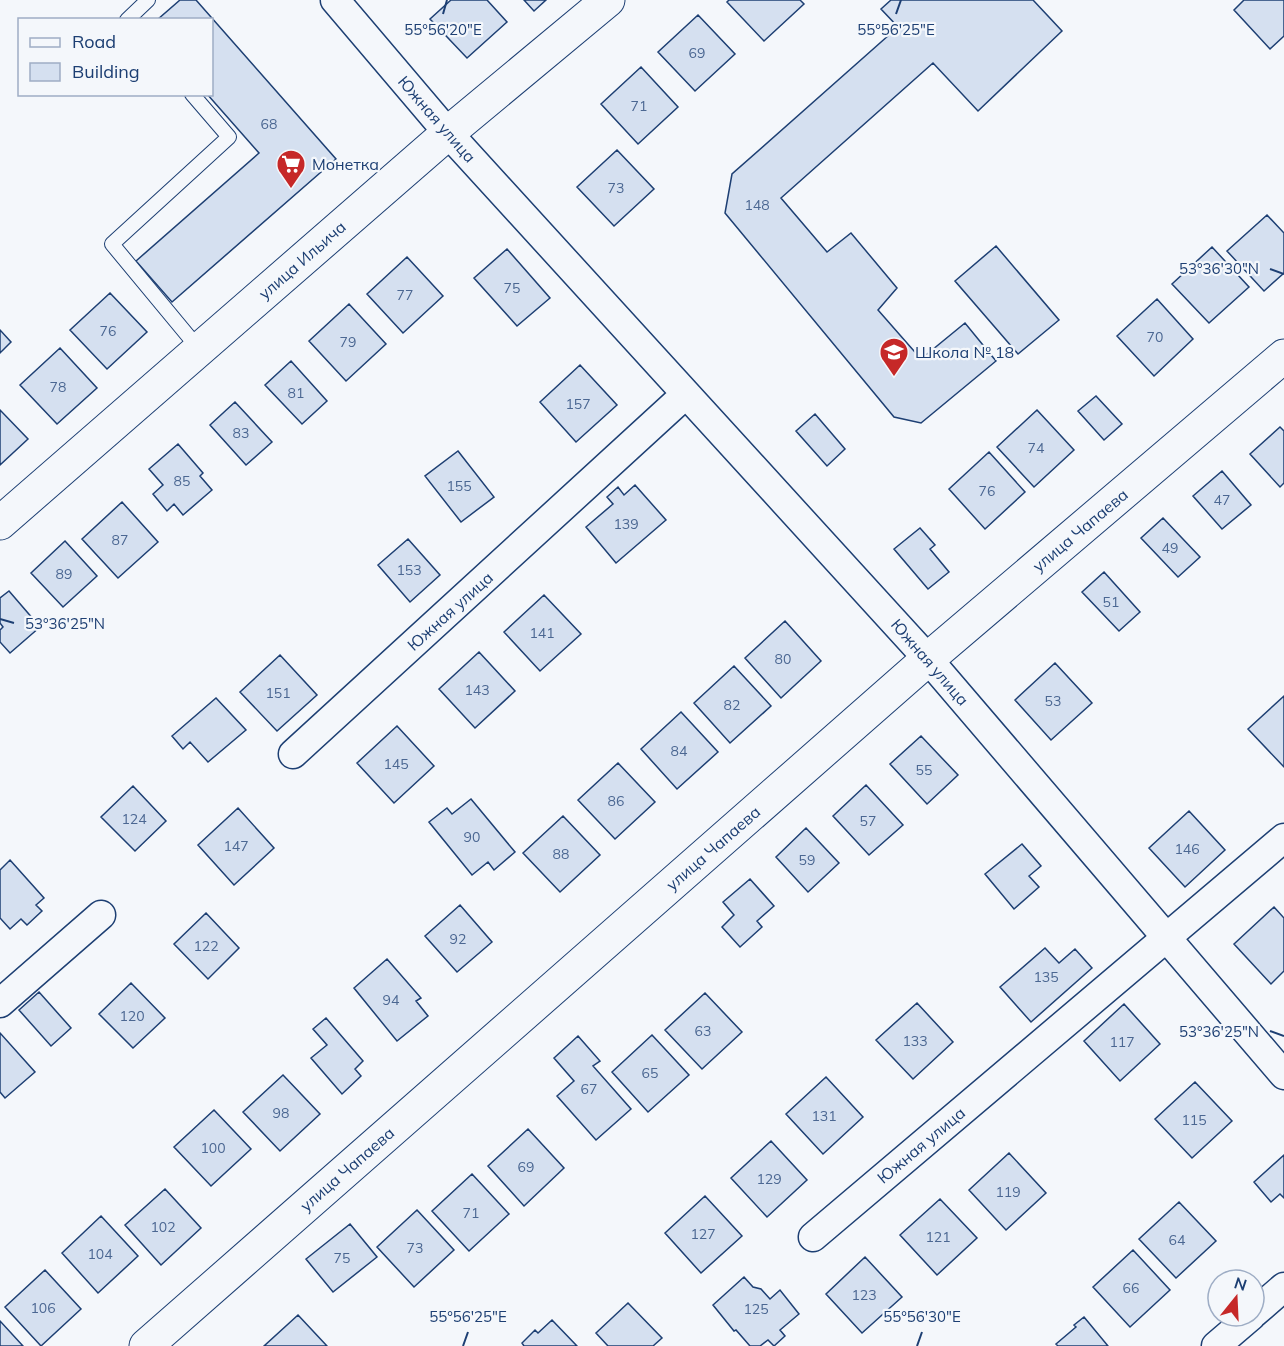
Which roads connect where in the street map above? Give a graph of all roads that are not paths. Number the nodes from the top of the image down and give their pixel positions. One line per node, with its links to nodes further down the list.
1 (148, 0): 4 (lane)
2 (336, 0): 6 (street, Южная улица)
3 (608, 0): 6 (street, улица Ильича)
4 (129, 18)
5 (194, 96): 7 (lane)
6 (448, 133): 7 (street, улица Ильича); 9 (street, Южная улица)
7 (199, 349): 10 (street, улица Ильича)
8 (1284, 356): 11 (street, улица Чапаева)
9 (686, 394): 11 (street, Южная улица); 12 (street, Южная улица)
10 (0, 522)
11 (928, 659): 15 (street, Южная улица); 22 (street, улица Чапаева)
12 (293, 754)
13 (1284, 838): 15 (street, Южная улица)
14 (101, 915): 16 (street)
15 (1167, 937): 17 (street, Южная улица); 18 (street, Южная улица)
16 (0, 1003)
17 (1284, 1074)
18 (813, 1237)
19 (1284, 1287): 20 (street)
20 (1266, 1303)
21 (1237, 1328): 23 (street)
22 (146, 1346)
23 (1216, 1346)

